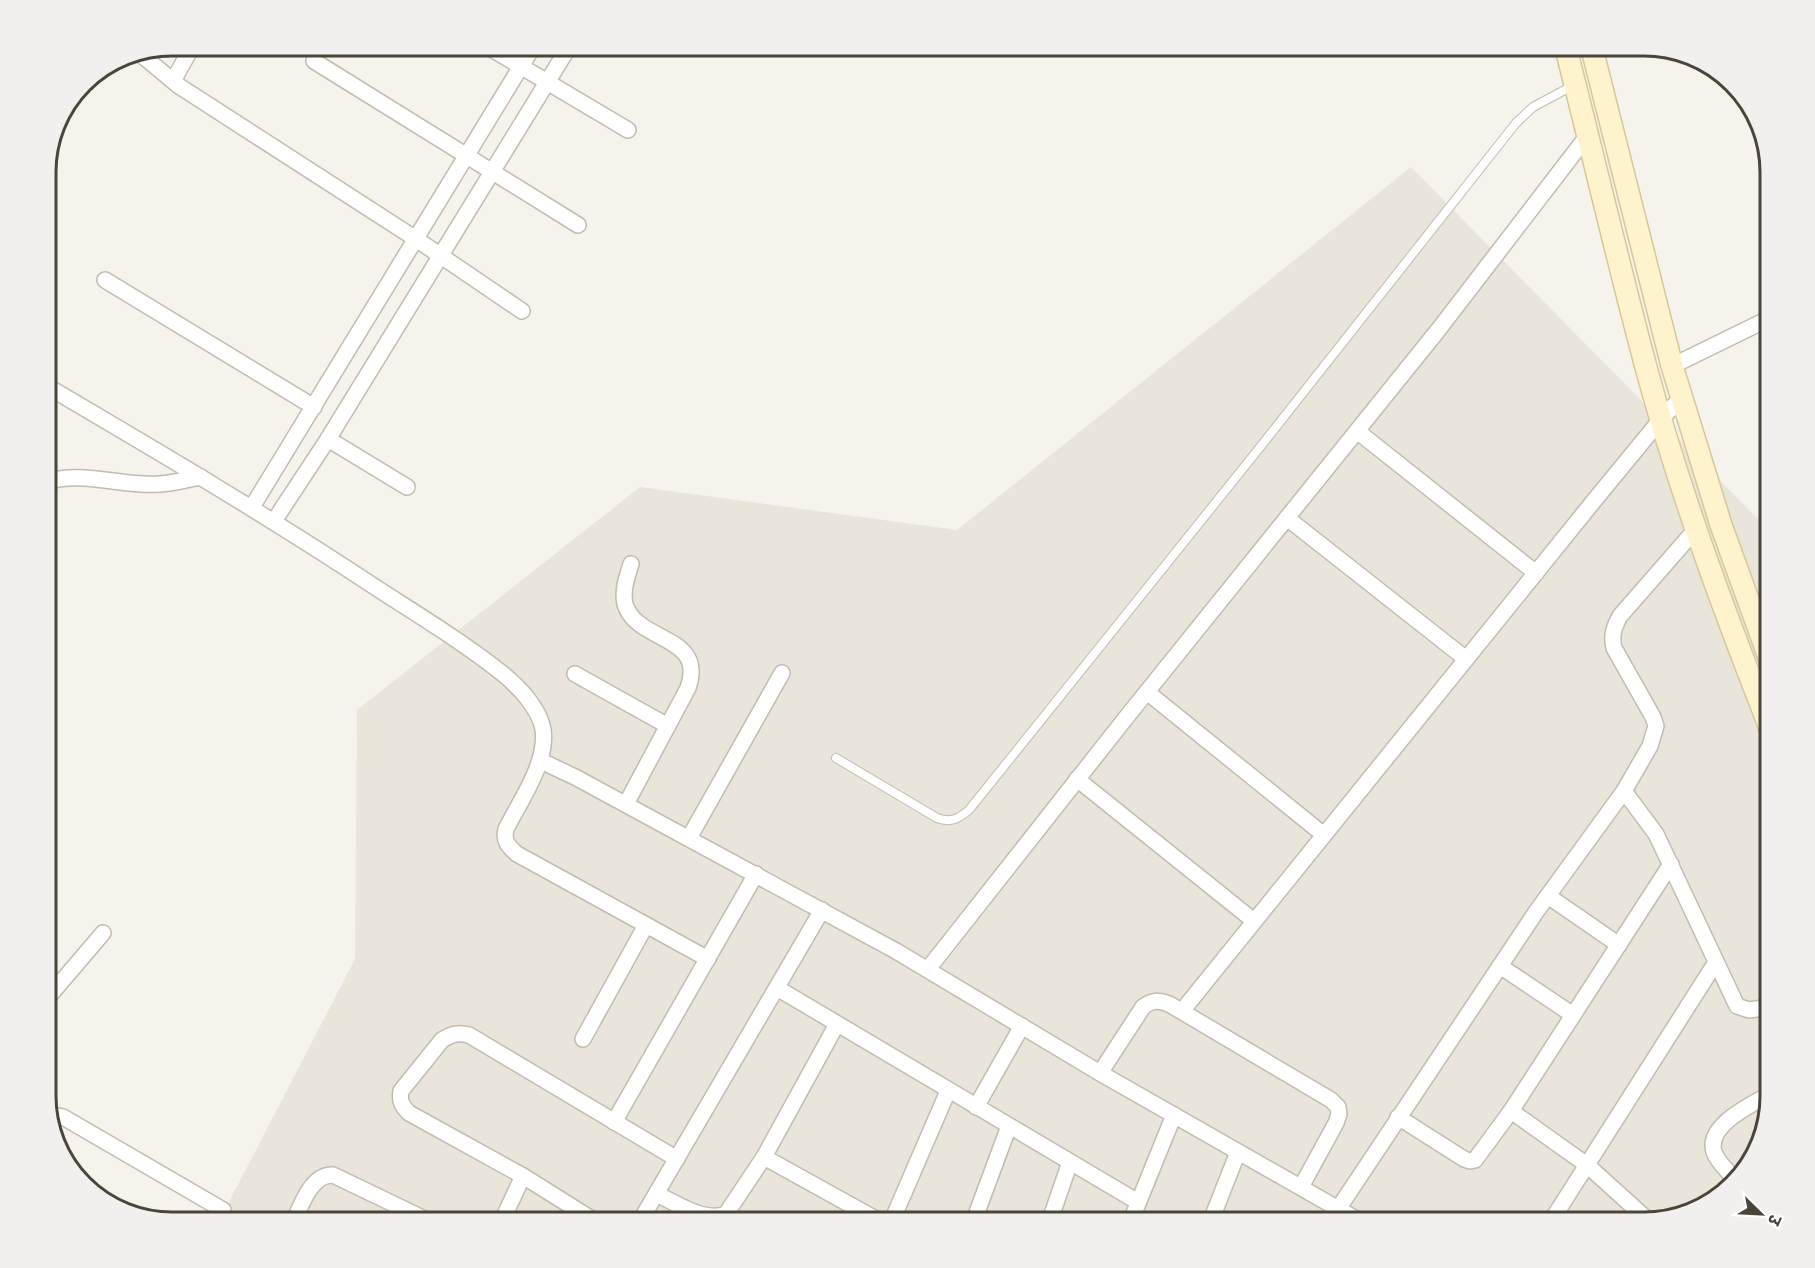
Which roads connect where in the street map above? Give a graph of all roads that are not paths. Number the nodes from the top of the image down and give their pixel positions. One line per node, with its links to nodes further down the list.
1 (188, 56): 10 (street)
2 (502, 56): 9 (street)
3 (527, 56): 9 (street)
4 (563, 56): 11 (street)
5 (1568, 56): 12 (main road)
6 (1594, 56): 23 (main road)
7 (145, 58): 10 (street)
8 (314, 61): 15 (street)
9 (520, 67): 11 (street); 15 (street)
10 (176, 83): 18 (street)
11 (547, 83): 13 (street); 16 (street)
12 (1575, 84): 14 (main road); 46 (lane)
13 (628, 130)
14 (1588, 135): 27 (main road); 28 (street)
15 (467, 155): 16 (street); 18 (street)
16 (494, 171): 17 (street); 19 (street)
17 (578, 225)
18 (416, 239): 19 (street); 26 (street)
19 (441, 256): 21 (street); 29 (street)
20 (105, 280): 26 (street)
21 (522, 311)
22 (1760, 323): 23 (street)
23 (1672, 366): 25 (main road)
24 (56, 391): 30 (street)
25 (1682, 397): 27 (street); 39 (main road)
26 (314, 407): 33 (street)
27 (1662, 418): 36 (main road); 38 (street)
28 (1357, 430): 34 (street); 38 (street)
29 (328, 439): 32 (street); 35 (street)
30 (201, 477): 31 (street); 33 (street)
31 (56, 479)
32 (407, 488)
33 (252, 507): 35 (street)
34 (1287, 518): 40 (street); 43 (street)
35 (274, 521): 47 (street)
36 (1696, 529): 44 (main road); 49 (street)
37 (631, 564): 45 (street)
38 (1536, 573): 40 (street)
39 (1760, 632)
40 (1466, 659): 51 (street)
41 (782, 673): 52 (street)
42 (575, 674): 45 (street)
43 (1147, 692): 48 (street); 51 (street)
44 (1760, 703)
45 (668, 726): 50 (street)
46 (836, 758)
47 (541, 761): 50 (street); 58 (street)
48 (1077, 779): 57 (street); 64 (street)
49 (1624, 791): 53 (street); 55 (street)
50 (626, 804): 52 (street)
51 (1324, 835): 57 (street)
52 (689, 838): 54 (street)
53 (1671, 864): 60 (street); 62 (street)
54 (756, 874): 56 (street); 61 (street)
55 (1548, 896): 60 (street); 63 (street)
56 (822, 910): 64 (street); 66 (street)
57 (1254, 921): 68 (street)
58 (646, 925): 61 (street); 72 (street)
59 (104, 933): 65 (street)
60 (1619, 945): 69 (street)
61 (708, 959): 81 (street)
62 (1716, 962): 67 (street); 87 (street)
63 (1500, 966): 69 (street); 80 (street)
64 (928, 969): 71 (street)
65 (56, 988)
66 (777, 988): 70 (street); 85 (street)
67 (1760, 1009)
68 (1182, 1011): 73 (street); 90 (street)
69 (1573, 1015): 77 (street)
70 (837, 1024): 74 (street); 84 (street)
71 (1022, 1026): 73 (street); 76 (street)
72 (582, 1039)
73 (1100, 1073): 78 (street)
74 (948, 1091): 76 (street); 103 (street)
75 (1760, 1100): 88 (street)
76 (976, 1107): 82 (street)
77 (1511, 1111): 80 (street); 87 (street)
78 (1174, 1115): 83 (street); 92 (street)
79 (58, 1116): 94 (street)
80 (1398, 1117): 93 (street)
81 (614, 1122): 85 (street); 89 (street)
82 (1009, 1126): 86 (street); 104 (street)
83 (1238, 1152): 90 (street); 107 (street)
84 (764, 1156): 101 (street); 102 (street)
85 (677, 1159): 91 (street)
86 (1070, 1161): 92 (street); 105 (street)
87 (1587, 1165): 109 (street); 110 (street)
88 (1730, 1174)
89 (523, 1176): 97 (street); 98 (street)
90 (1300, 1187): 93 (street)
91 (656, 1194): 99 (street); 100 (street)
92 (1137, 1202): 106 (street)
93 (1338, 1209): 108 (street)
94 (223, 1210)
95 (299, 1212): 96 (street)
96 (410, 1212)
97 (506, 1212)
98 (580, 1212)
99 (645, 1212)
100 (696, 1212)
101 (728, 1212)
102 (863, 1212)
103 (896, 1212)
104 (977, 1212)
105 (1052, 1212)
106 (1134, 1212)
107 (1214, 1212)
108 (1343, 1212)
109 (1557, 1212)
110 (1640, 1212)

